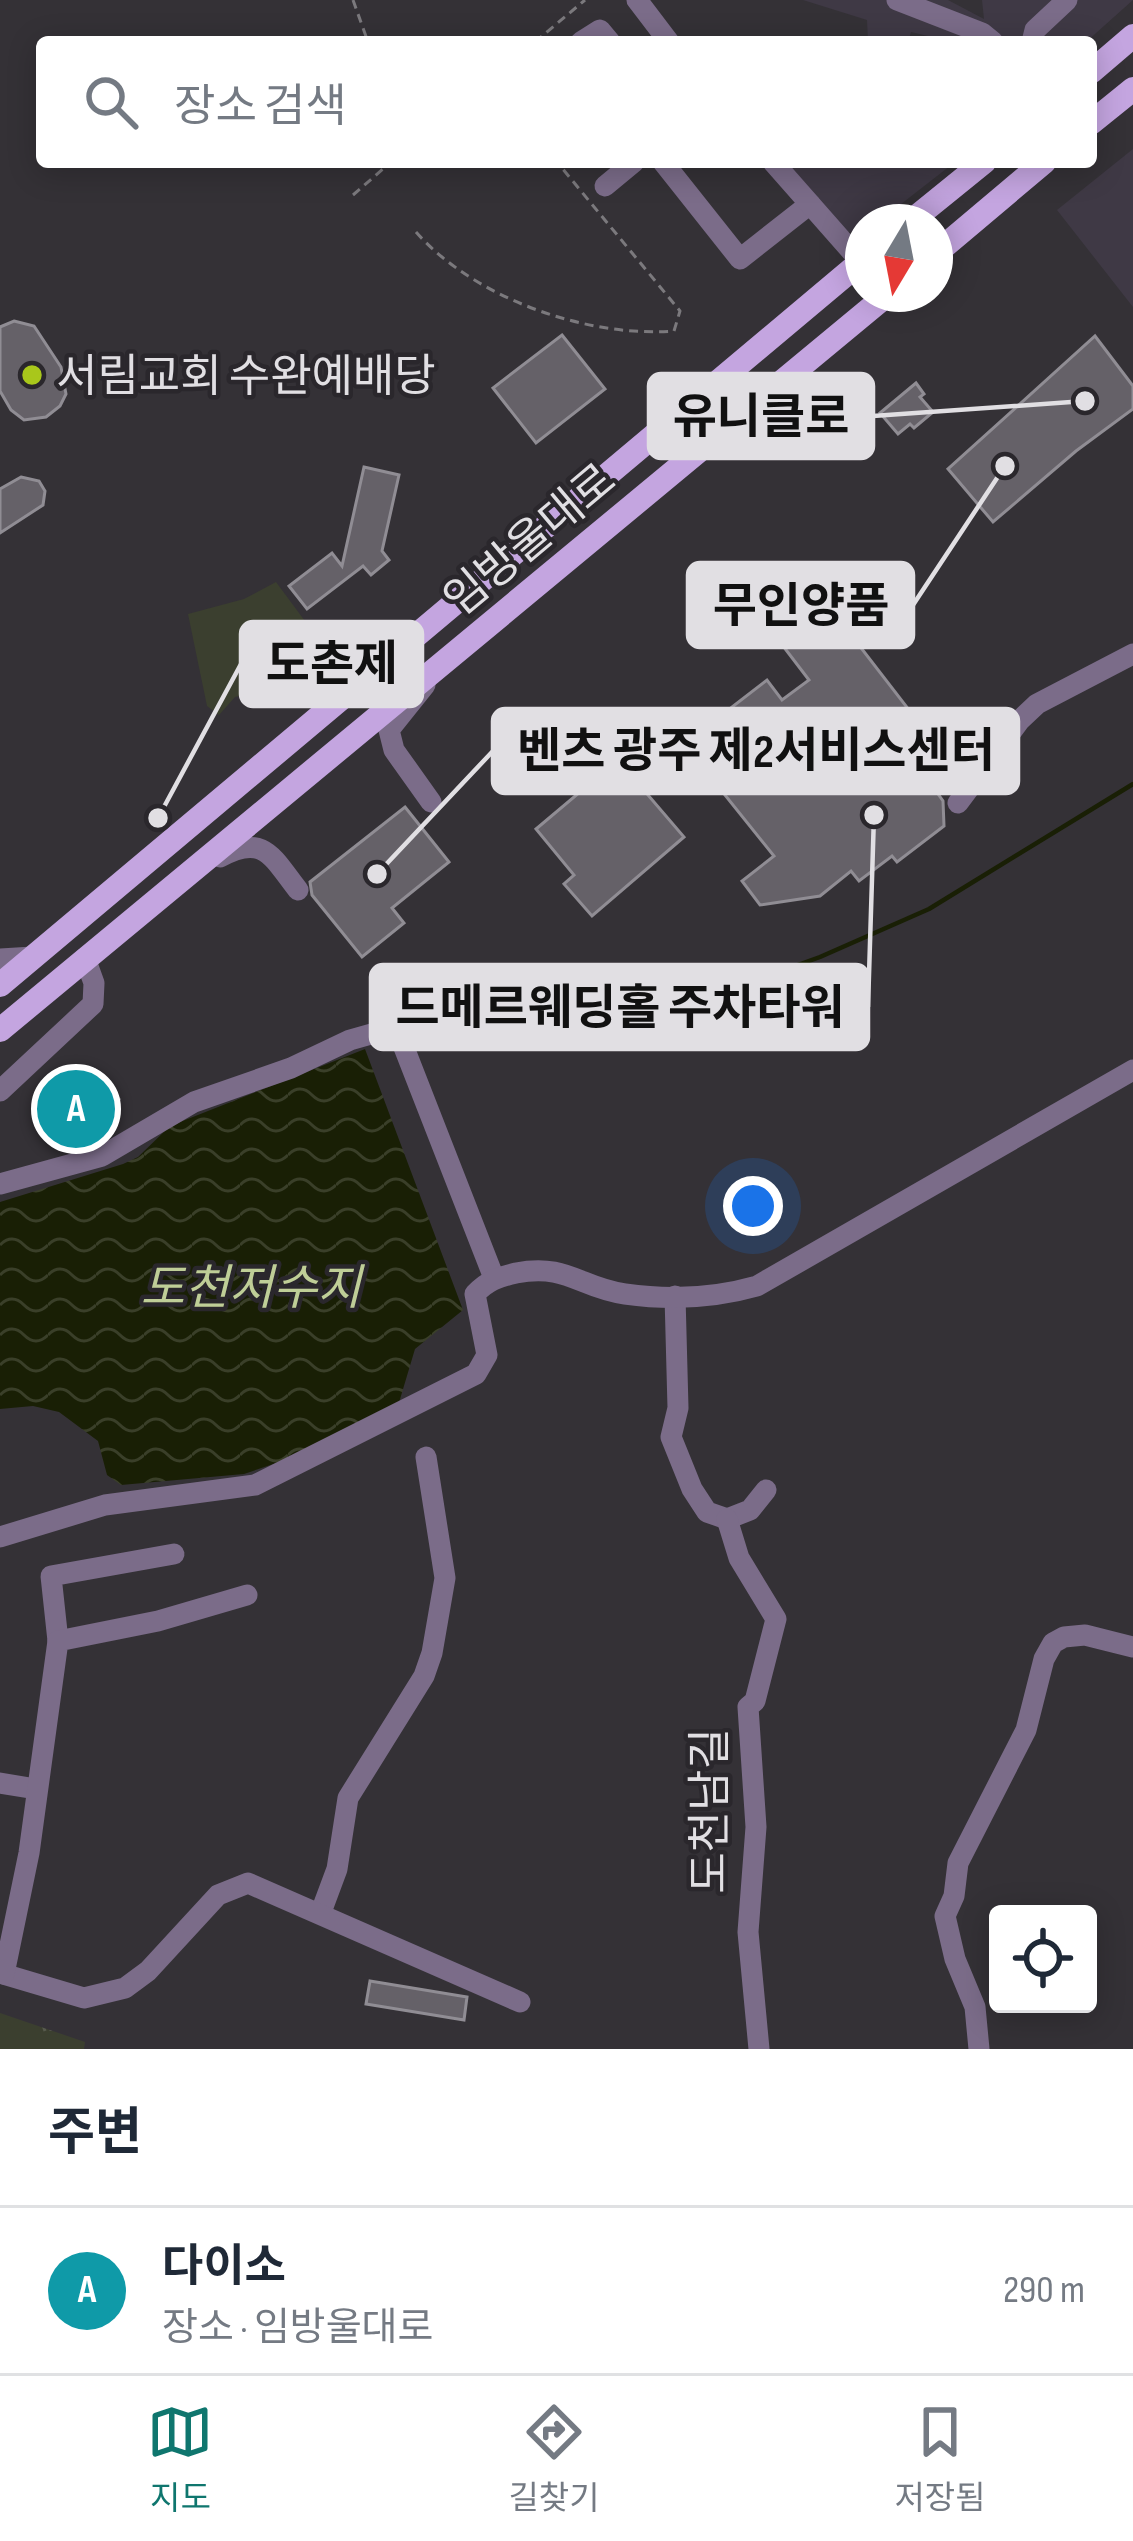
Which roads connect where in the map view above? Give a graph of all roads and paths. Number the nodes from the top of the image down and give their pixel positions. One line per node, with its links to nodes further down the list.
1 (353, 0): 6 (path)
2 (585, 0): 7 (path)
3 (637, 0): 8 (street)
4 (897, 0): 9 (street)
5 (1067, 0): 10 (street)
6 (366, 36)
7 (542, 36)
8 (664, 36)
9 (986, 36)
10 (1033, 36)
11 (1133, 36): 12 (main road)
12 (1097, 67)
13 (1133, 89): 14 (main road)
14 (1097, 119)
15 (384, 168): 23 (path)
16 (561, 168): 26 (path)
17 (627, 168): 22 (street)
18 (668, 168): 24 (street)
19 (778, 168): 24 (street)
20 (977, 168): 25 (main road)
21 (1037, 168): 27 (main road)
22 (605, 186)
23 (352, 194)
24 (810, 204): 28 (street)
25 (932, 204)
26 (416, 232)
27 (953, 239)
28 (845, 242)
29 (845, 275): 38 (main road, 임방울대로)
30 (866, 312): 32 (main road, 임방울대로)
31 (1133, 654): 34 (street)
32 (433, 673): 33 (street); 35 (main road, 임방울대로)
33 (431, 802)
34 (958, 803)
35 (187, 874): 36 (street); 39 (main road, 임방울대로)
36 (298, 890)
37 (0, 958): 38 (street)
38 (33, 958): 40 (main road, 임방울대로)
39 (85, 958): 41 (main road, 임방울대로); 43 (street)
40 (0, 985)
41 (0, 1030)
42 (1133, 1070): 46 (street)
43 (0, 1091)
44 (0, 1184): 45 (street)
45 (494, 1278): 46 (street); 50 (street)
46 (675, 1296): 49 (street, 도천남길)
47 (426, 1457): 57 (street)
48 (766, 1490): 49 (street)
49 (727, 1519): 60 (street, 도천남길)
50 (0, 1537)
51 (174, 1554): 53 (street)
52 (247, 1595): 53 (street)
53 (58, 1641): 56 (street)
54 (1133, 1647): 61 (street)
55 (0, 1783): 56 (street)
56 (36, 1789): 58 (street)
57 (321, 1912): 58 (street); 59 (street)
58 (2, 1974)
59 (520, 2002)
60 (759, 2049)
61 (979, 2049)

